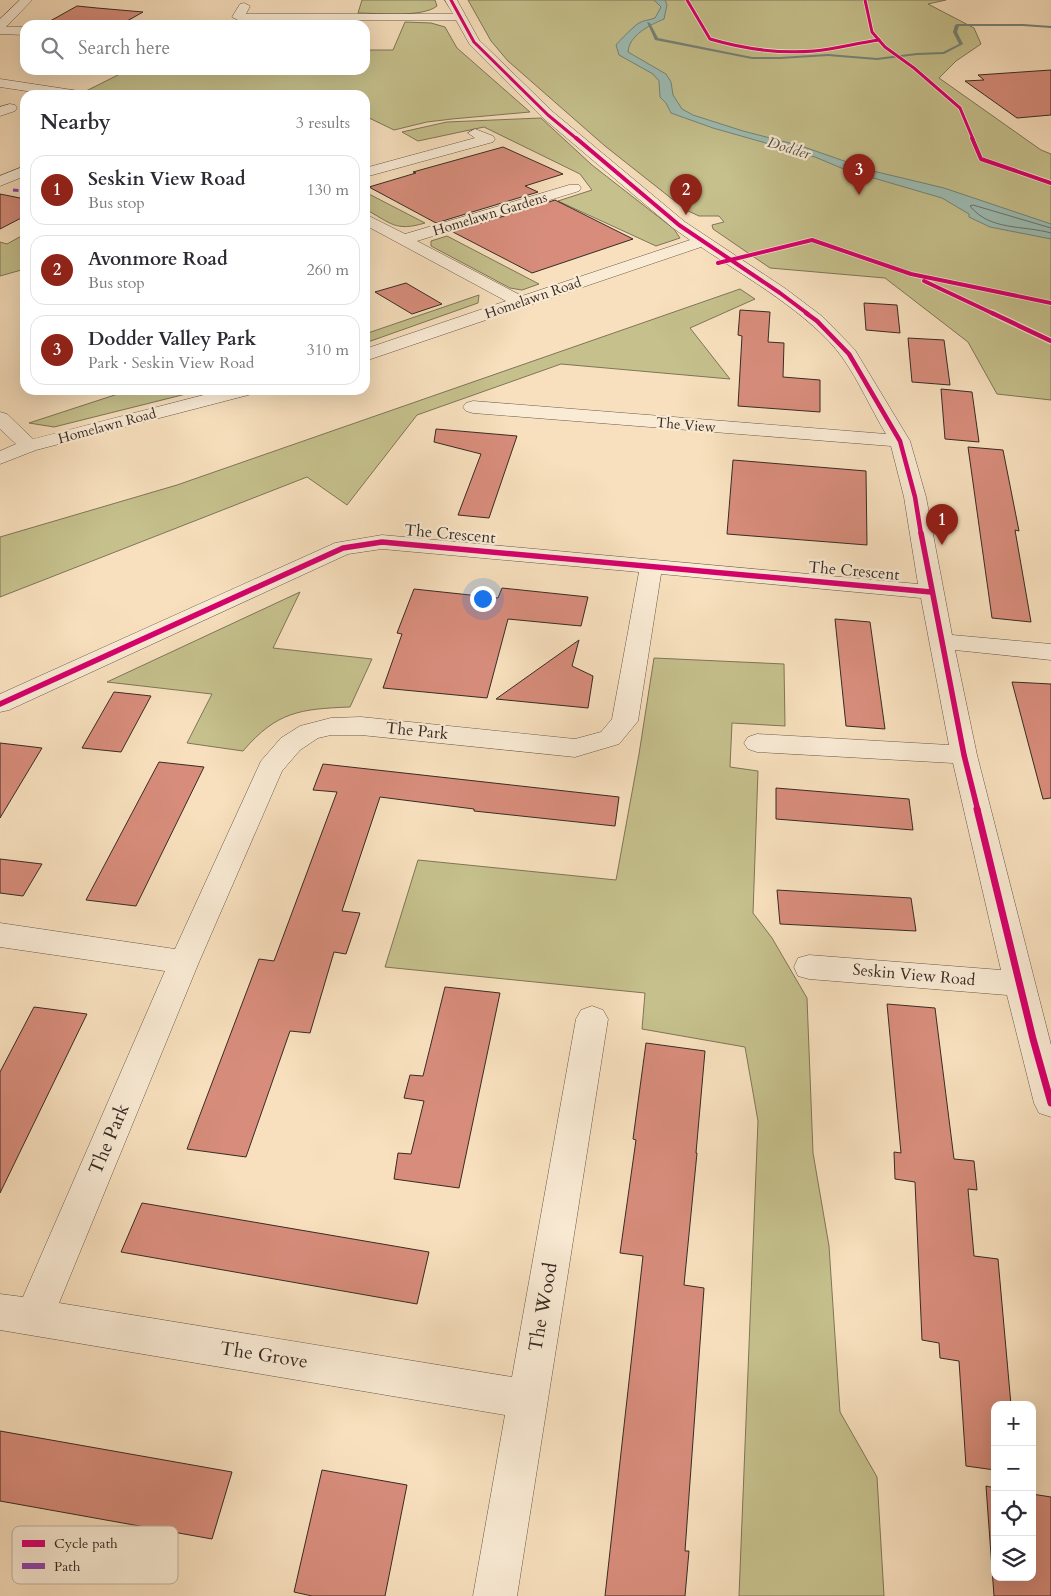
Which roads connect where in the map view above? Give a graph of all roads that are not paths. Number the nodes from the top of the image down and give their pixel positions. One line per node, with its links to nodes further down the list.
1 (26, 0): 5 (street)
2 (451, 0): 4 (street)
3 (244, 6): 4 (street)
4 (458, 17): 16 (street)
5 (0, 28): 6 (street)
6 (20, 30)
7 (0, 84): 8 (street)
8 (43, 90)
9 (475, 133): 11 (street)
10 (20, 172): 12 (street)
11 (370, 172)
12 (0, 182)
13 (574, 188): 15 (street, Homelawn Gardens)
14 (370, 222): 15 (street, Homelawn Gardens)
15 (406, 240): 17 (street, Homelawn Gardens)
16 (702, 241): 17 (street, Homelawn Road); 22 (street)
17 (520, 302): 18 (street, Homelawn Road)
18 (370, 352)
19 (226, 395): 23 (street, Homelawn Road)
20 (473, 406): 22 (street, The View)
21 (0, 418): 23 (street)
22 (900, 441): 26 (street)
23 (29, 446): 24 (street, Homelawn Road)
24 (0, 458)
25 (651, 566): 26 (street, The Crescent); 29 (street, The Crescent); 33 (street, The Park)
26 (931, 592): 27 (street)
27 (941, 642): 28 (street); 31 (street)
28 (1051, 652)
29 (0, 704)
30 (758, 743): 31 (street)
31 (964, 755): 35 (street)
32 (0, 935): 33 (street)
33 (184, 962): 38 (street, The Park)
34 (810, 967): 35 (street, Seskin View Road)
35 (1019, 984): 37 (street)
36 (592, 1018): 39 (street, The Wood)
37 (1051, 1100)
38 (17, 1314): 39 (street, The Grove)
39 (527, 1399): 40 (street, The Wood)
40 (495, 1596)

